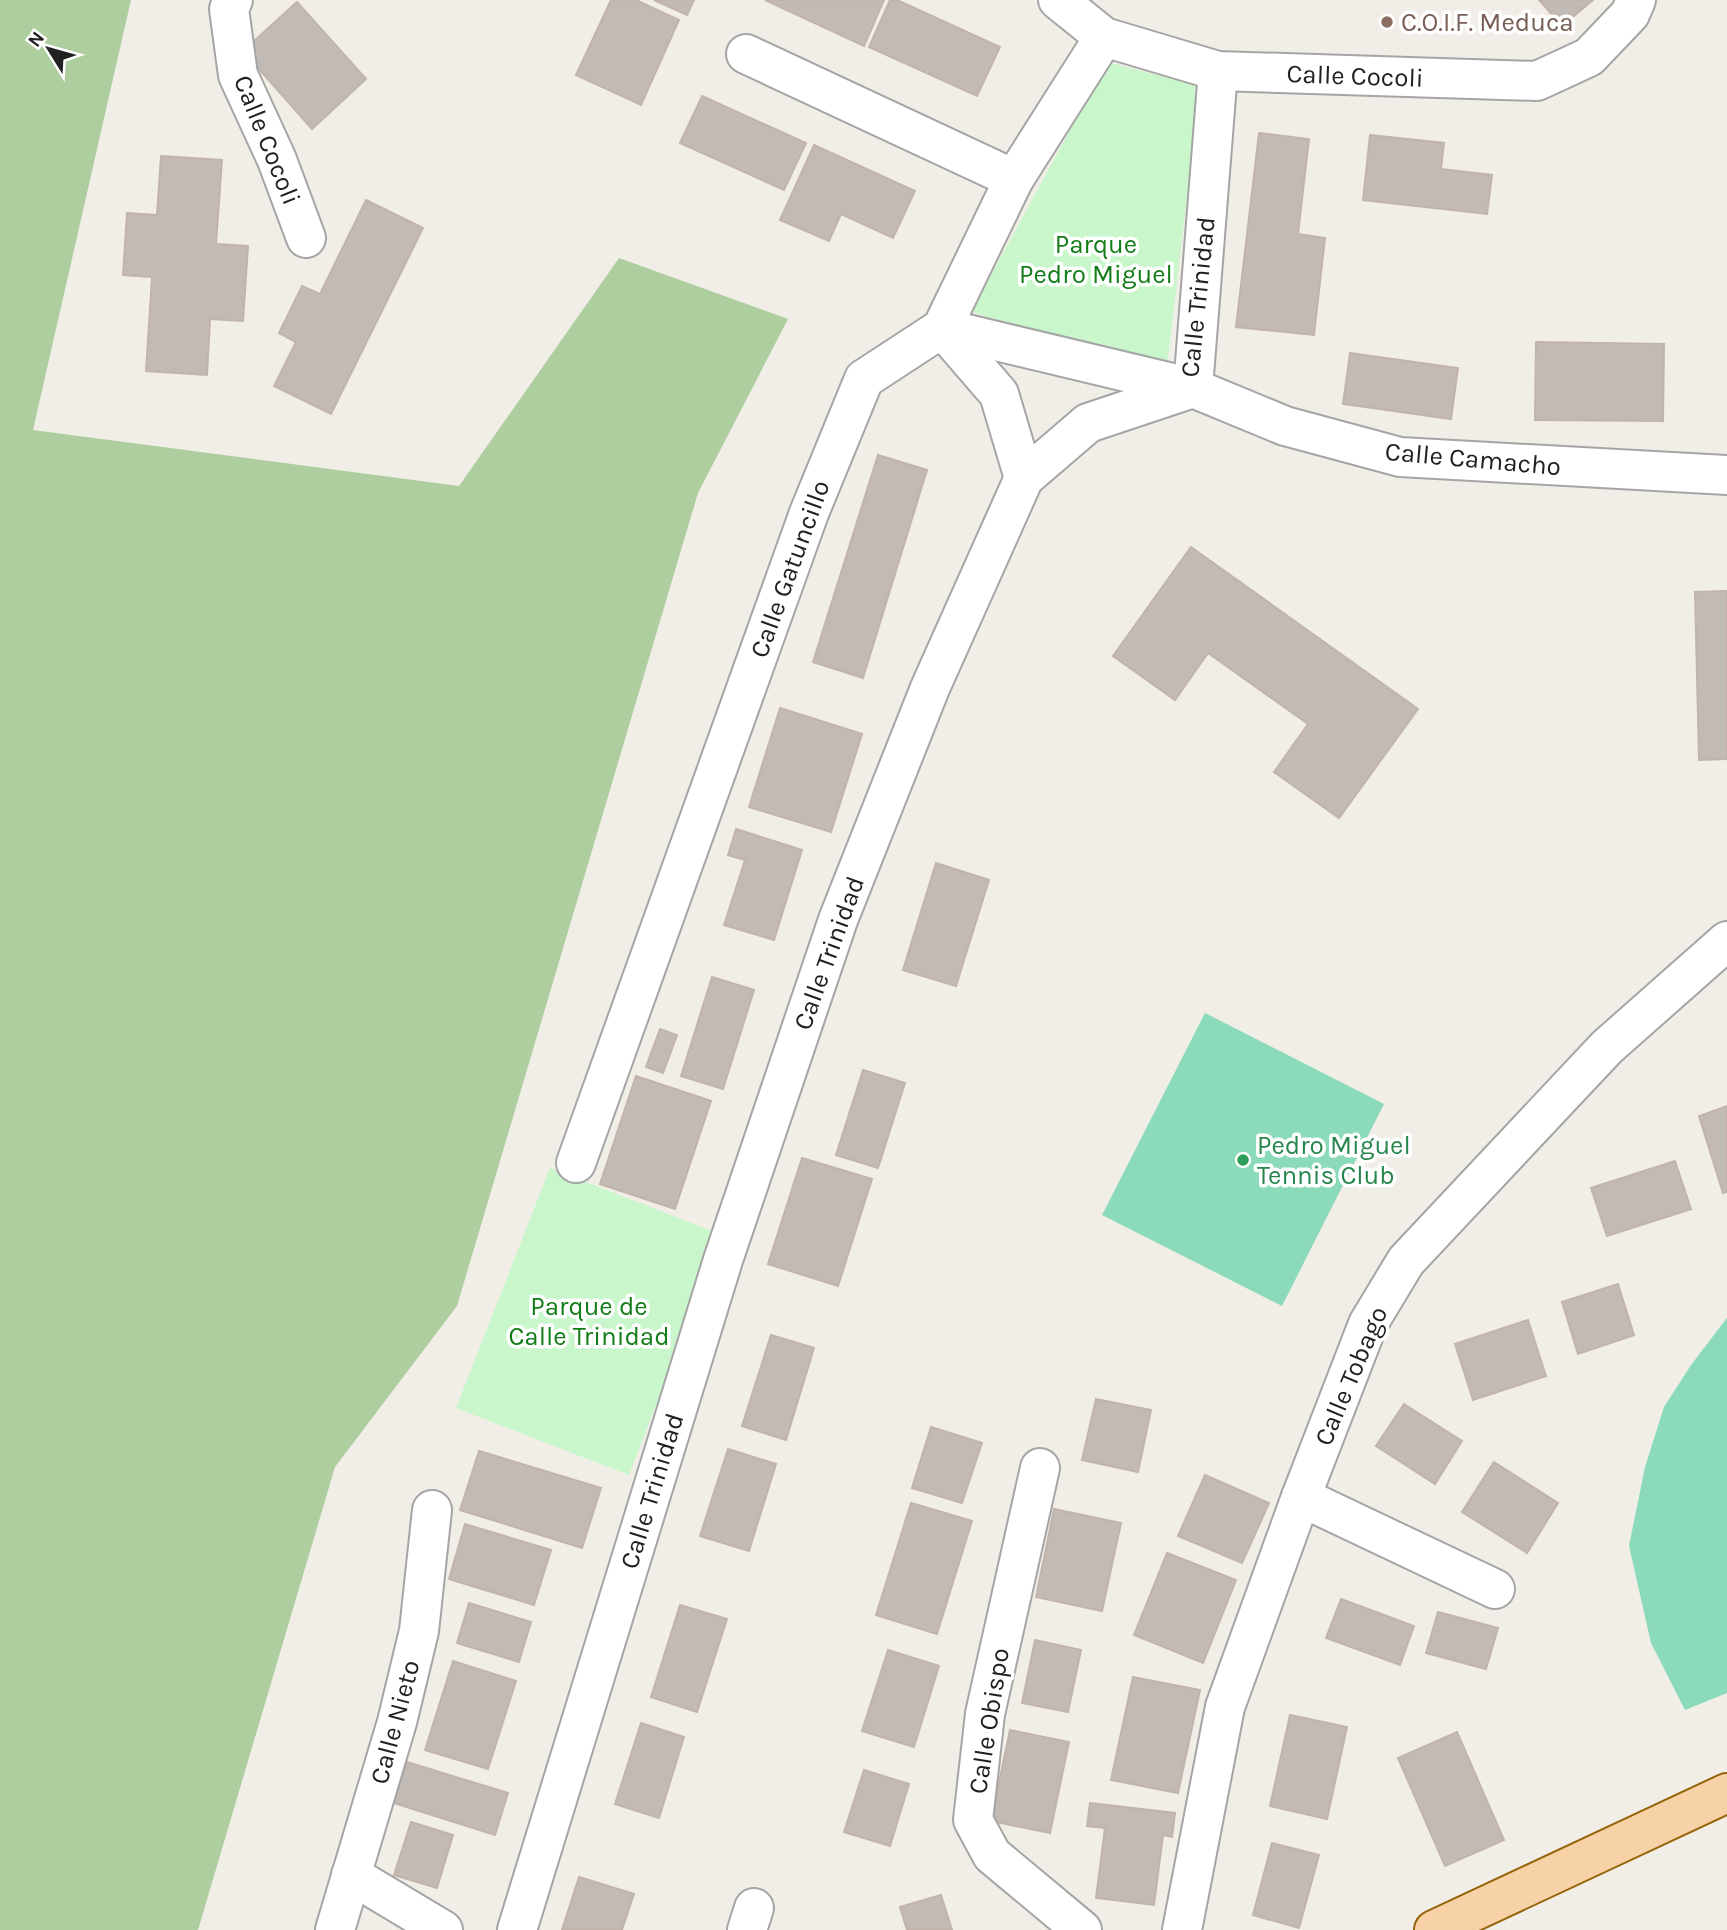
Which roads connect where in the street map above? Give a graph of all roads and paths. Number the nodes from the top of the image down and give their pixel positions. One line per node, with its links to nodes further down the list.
1 (233, 0): 8 (street, Calle Cocoli)
2 (1058, 0): 4 (street, Calle Cocoli)
3 (1636, 0): 6 (street, Calle Cocoli)
4 (1104, 37): 6 (street, Calle Cocoli); 7 (street)
5 (746, 54): 7 (street)
6 (1218, 71): 10 (street, Calle Trinidad)
7 (1014, 179): 9 (street)
8 (306, 238)
9 (942, 328): 10 (street, Calle Camacho); 12 (street); 14 (street, Calle Gatuncillo)
10 (1193, 388): 11 (street, Calle Camacho); 12 (street, Calle Trinidad)
11 (1727, 475)
12 (1024, 478): 23 (street, Calle Trinidad)
13 (1727, 941): 16 (street, Calle Tobago)
14 (576, 1163)
15 (1040, 1468): 24 (street, Calle Obispo)
16 (1301, 1497): 18 (street); 25 (street, Calle Tobago)
17 (432, 1510): 20 (street, Calle Nieto)
18 (1494, 1589)
19 (1727, 1793): 26 (main road)
20 (351, 1875): 21 (street, Calle Nieto); 22 (street)
21 (335, 1930)
22 (443, 1930)
23 (517, 1930)
24 (1082, 1930)
25 (1182, 1930)
26 (1434, 1930)

